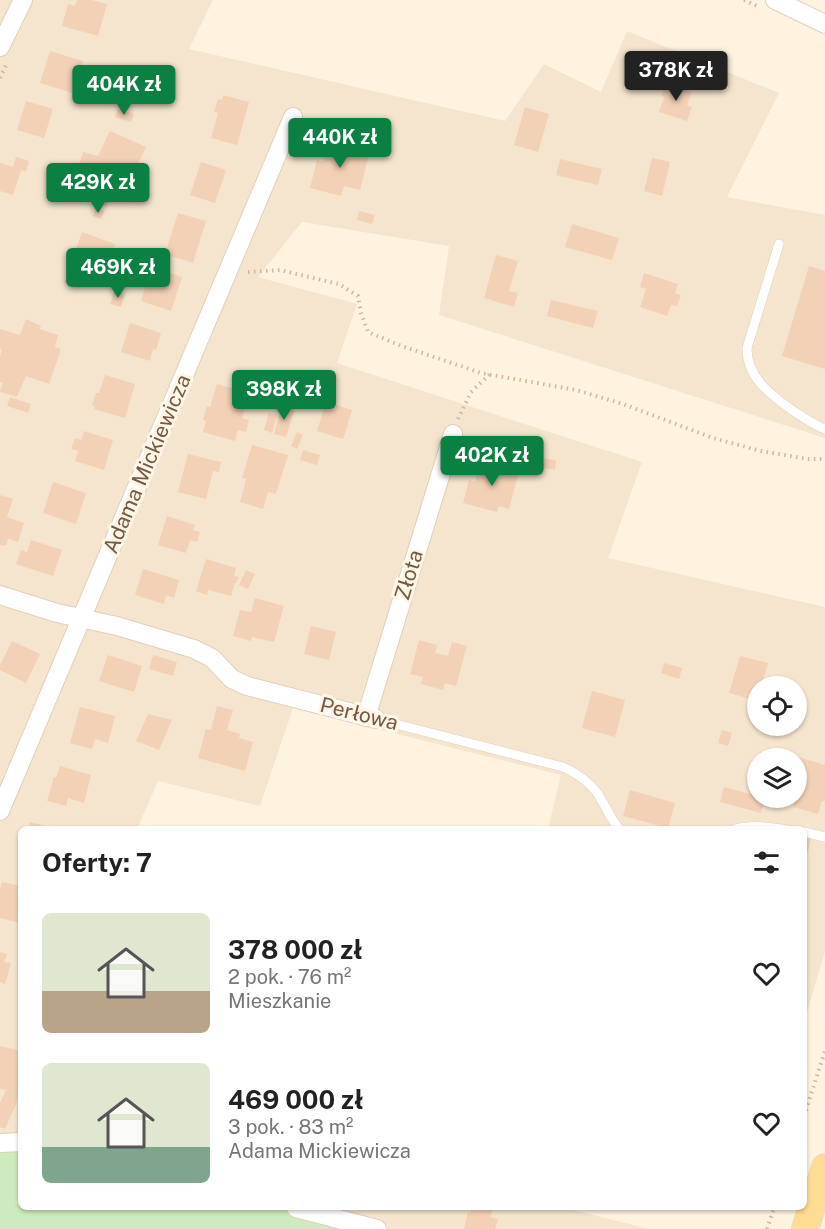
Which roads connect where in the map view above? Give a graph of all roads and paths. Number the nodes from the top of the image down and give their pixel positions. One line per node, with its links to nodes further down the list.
1 (22, 0): 4 (street)
2 (775, 0): 3 (street)
3 (825, 24)
4 (0, 47)
5 (293, 117): 7 (street, Adama Mickiewicza)
6 (779, 244): 9 (lane)
7 (227, 272): 8 (path); 13 (street, Adama Mickiewicza)
8 (490, 374): 10 (path); 11 (path)
9 (825, 429)
10 (453, 434): 14 (street, Złota)
11 (825, 459)
12 (0, 595): 13 (street, Perłowa)
13 (81, 618): 14 (street, Perłowa); 15 (street, Adama Mickiewicza)
14 (371, 718): 16 (lane, Perłowa)
15 (0, 811)
16 (617, 826)
17 (807, 833): 18 (lane)
18 (825, 837)
19 (825, 1051): 20 (path)
20 (807, 1107)
21 (18, 1142): 22 (street)
22 (0, 1143)
23 (825, 1167): 28 (main road)
24 (304, 1210): 26 (street)
25 (773, 1210): 27 (path)
26 (377, 1229)
27 (767, 1229)
28 (805, 1229)

